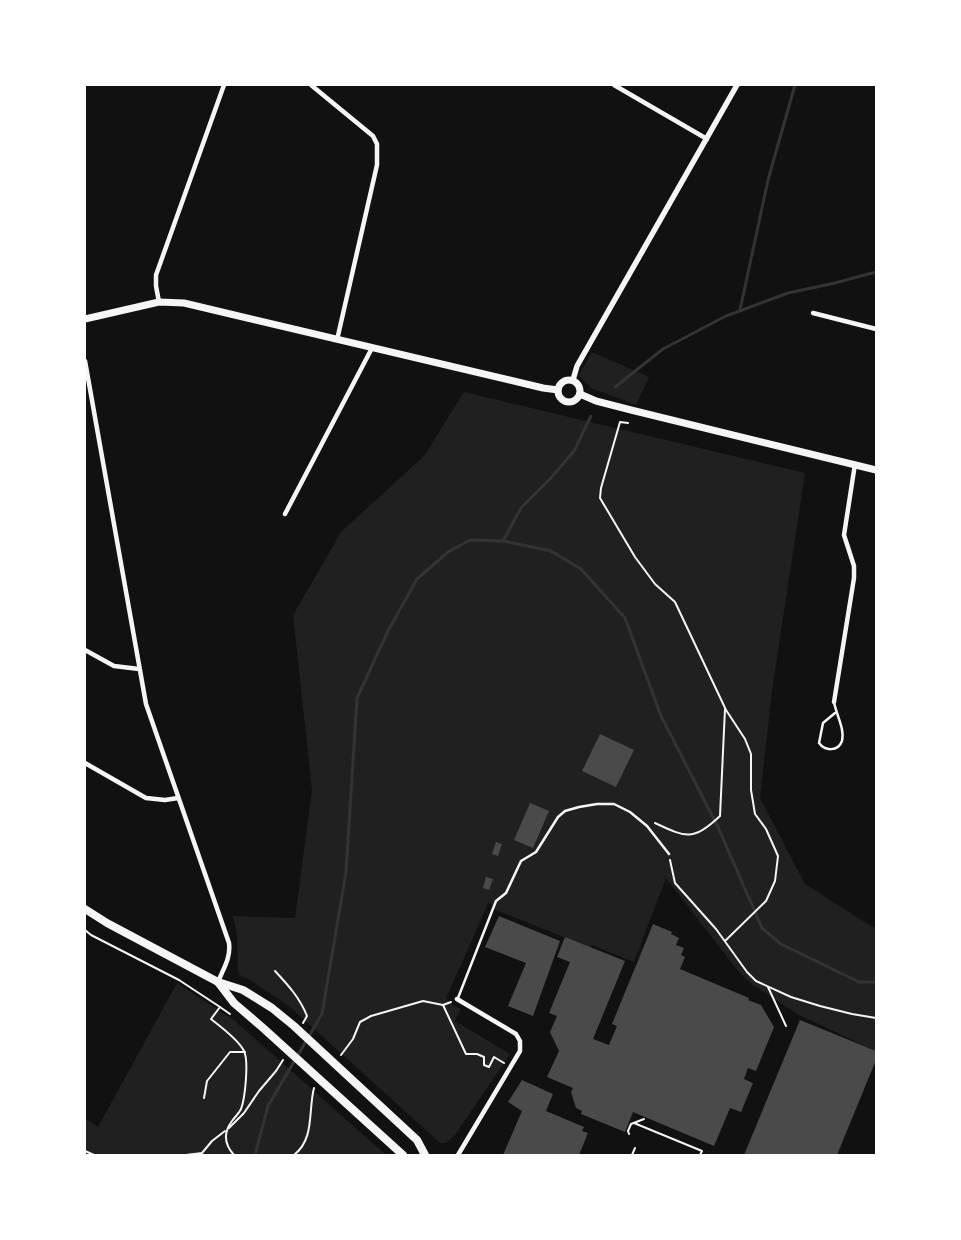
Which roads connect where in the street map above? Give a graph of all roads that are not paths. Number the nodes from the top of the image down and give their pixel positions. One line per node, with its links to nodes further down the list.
1 (224, 85): 6 (street)
2 (312, 85): 11 (street)
3 (614, 85): 5 (street)
4 (736, 85): 5 (street)
5 (707, 139): 14 (street)
6 (159, 302): 8 (main road); 11 (main road)
7 (813, 313): 9 (street)
8 (85, 319)
9 (876, 329): 10 (street)
10 (876, 335)
11 (337, 340): 12 (main road)
12 (372, 348): 15 (main road); 19 (street)
13 (85, 361): 21 (street)
14 (573, 380): 15 (main road); 16 (main road)
15 (558, 390): 16 (main road)
16 (580, 394): 17 (main road)
17 (855, 464): 18 (main road); 22 (street)
18 (876, 470)
19 (285, 514)
20 (85, 650): 21 (street)
21 (139, 670): 25 (street)
22 (834, 702): 23 (lane)
23 (835, 713): 23 (lane)
24 (85, 763): 25 (street)
25 (178, 798): 28 (street)
26 (669, 854): 29 (lane)
27 (85, 909): 28 (main road)
28 (218, 982): 30 (main road); 31 (main road)
29 (457, 999): 32 (street)
30 (402, 1155)
31 (425, 1155)
32 (458, 1155)

